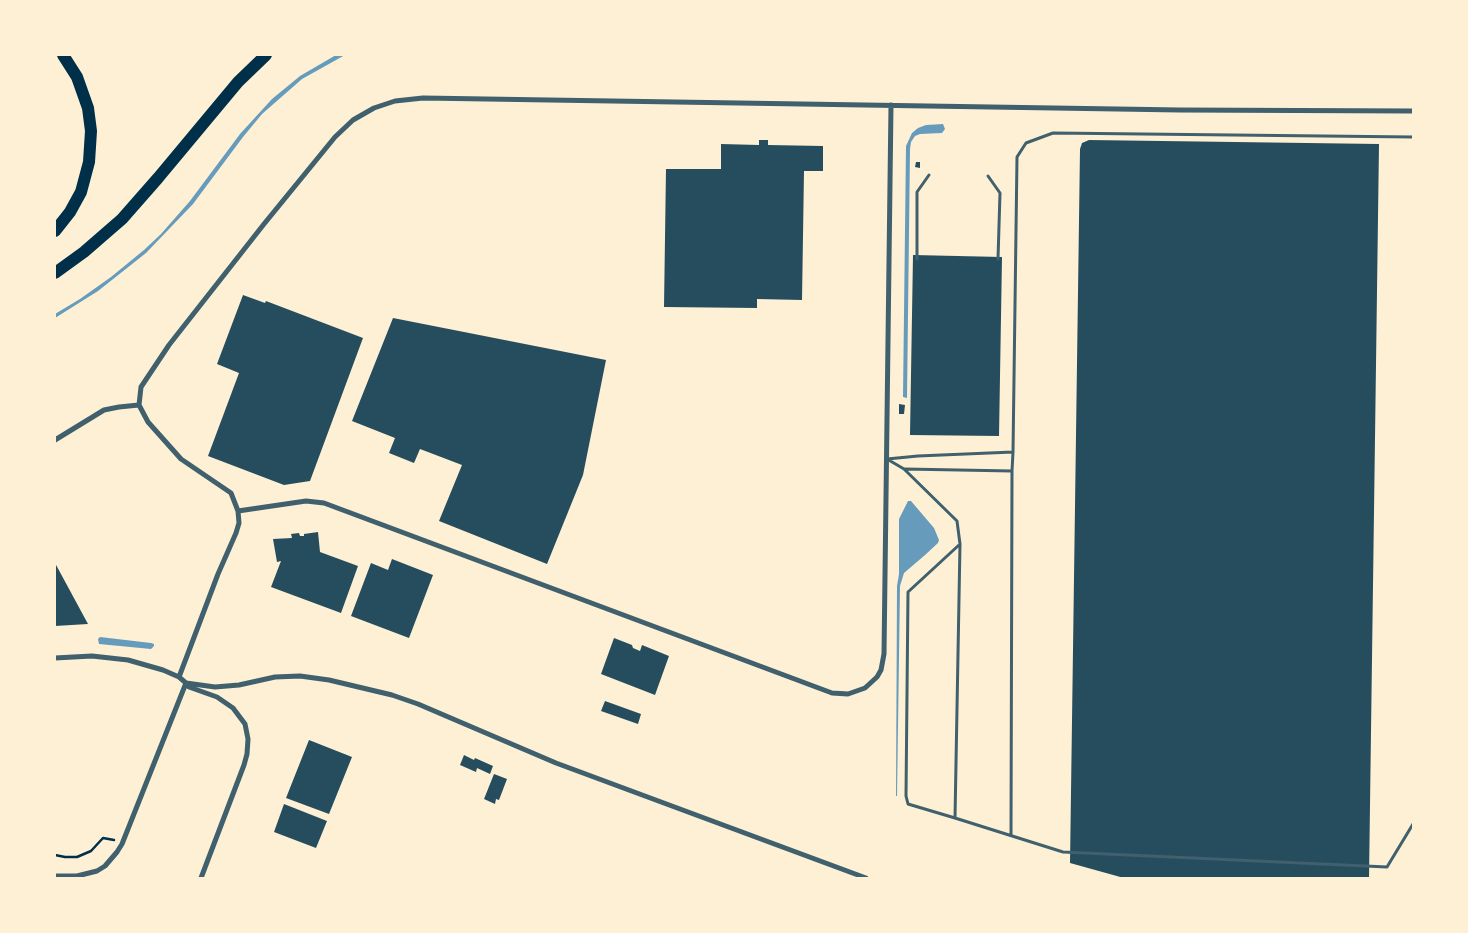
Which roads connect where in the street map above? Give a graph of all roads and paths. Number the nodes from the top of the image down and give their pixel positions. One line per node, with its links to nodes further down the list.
1 (63, 55): 8 (highway)
2 (266, 55): 11 (highway)
3 (891, 105): 4 (street); 12 (street); 15 (street)
4 (1413, 111)
5 (1413, 137): 14 (lane)
6 (929, 175): 9 (lane)
7 (988, 176): 10 (lane)
8 (55, 232)
9 (917, 259)
10 (998, 259)
11 (55, 273)
12 (139, 405): 13 (street); 18 (street)
13 (55, 440)
14 (1013, 452): 15 (lane); 17 (lane)
15 (887, 459): 16 (lane); 18 (street)
16 (904, 469): 17 (lane); 19 (lane)
17 (1012, 471): 25 (lane)
18 (238, 511): 21 (street)
19 (960, 544): 23 (lane); 23 (lane)
20 (55, 658): 21 (street)
21 (179, 677): 22 (street)
22 (186, 683): 26 (street); 29 (street); 30 (street)
23 (955, 818): 25 (lane)
24 (1413, 824): 25 (lane)
25 (1011, 835)
26 (122, 844): 27 (path); 28 (street)
27 (55, 854)
28 (55, 876)
29 (201, 878)
30 (866, 878)

